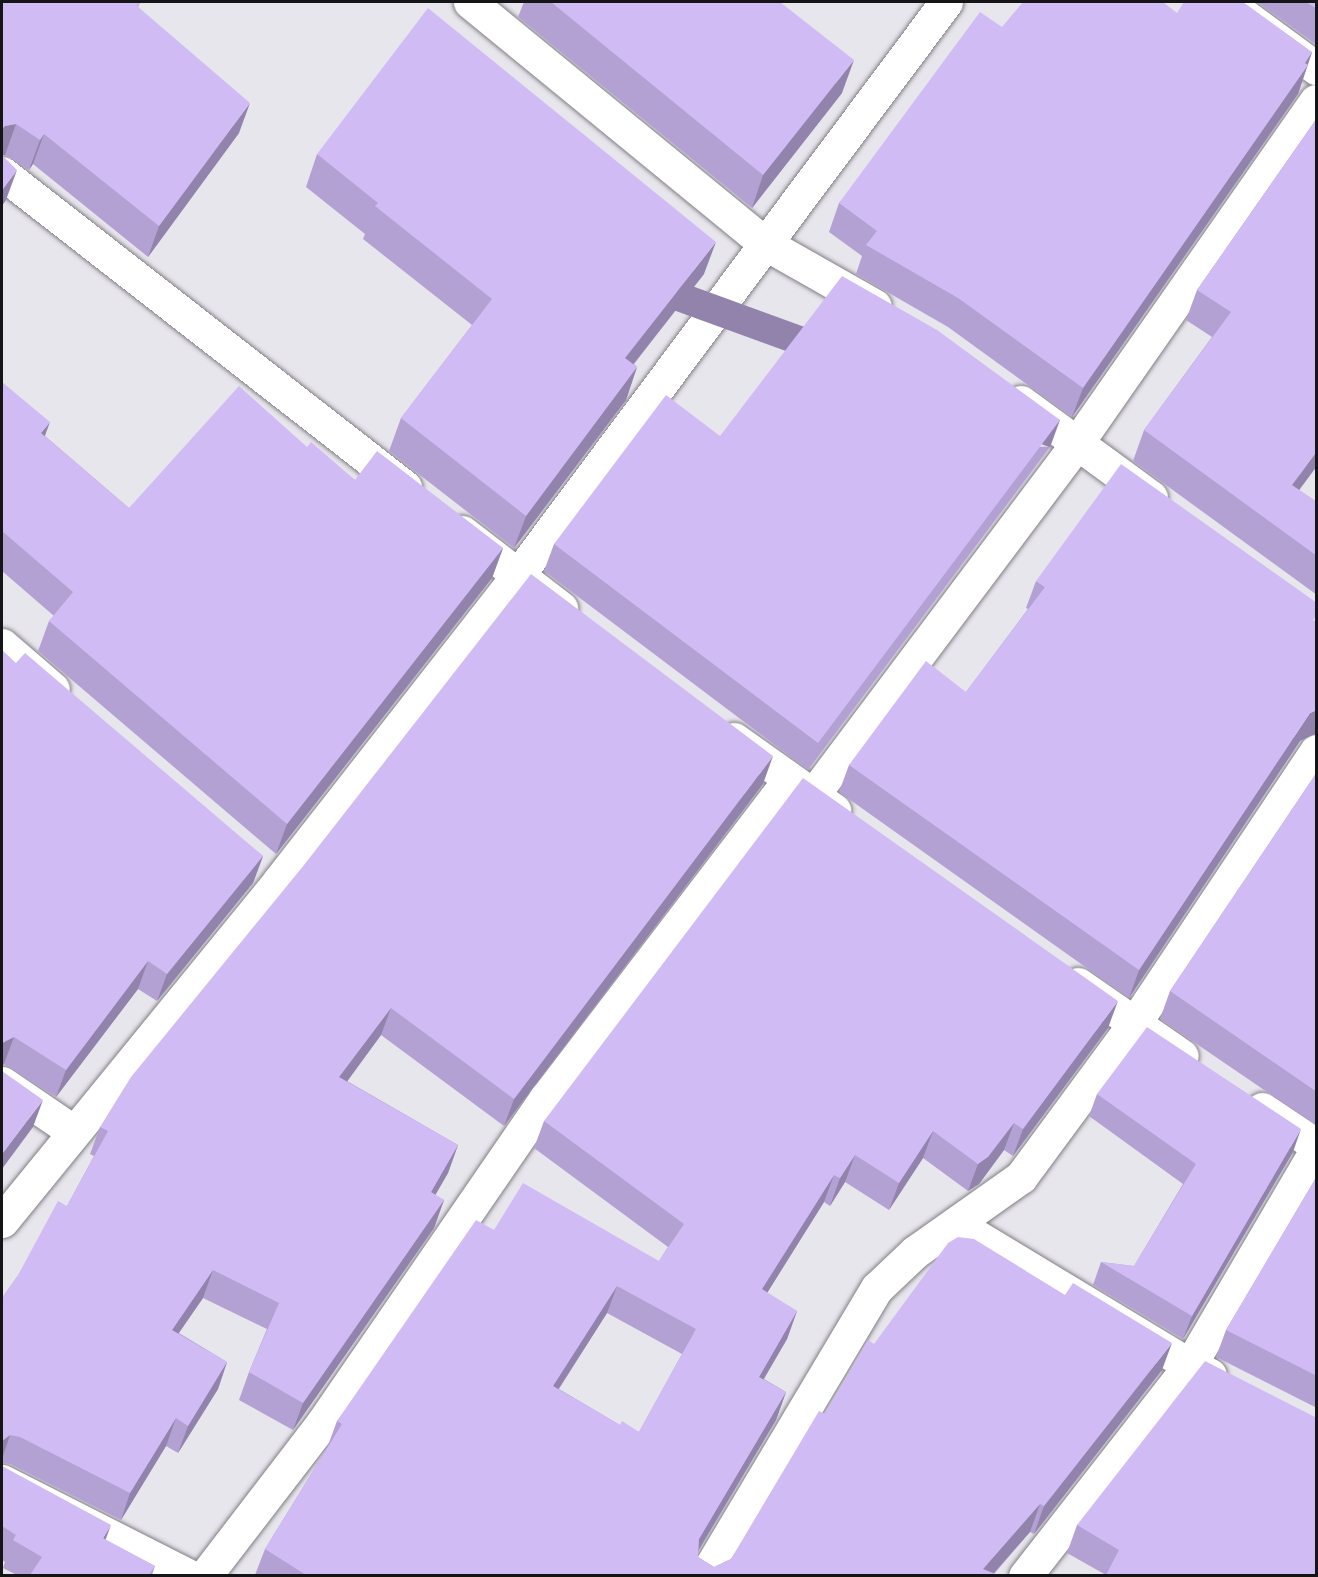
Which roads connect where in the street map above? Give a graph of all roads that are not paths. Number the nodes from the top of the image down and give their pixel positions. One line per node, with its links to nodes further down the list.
1 (470, 2): 7 (street)
2 (946, 2): 7 (street)
3 (1226, 2): 4 (street)
4 (1317, 68)
5 (1317, 101): 10 (street)
6 (2, 173): 12 (street)
7 (766, 244): 8 (street); 12 (street)
8 (897, 319)
9 (993, 382): 10 (street)
10 (1077, 443): 11 (street); 18 (street)
11 (1173, 513)
12 (518, 575): 13 (street); 21 (street)
13 (583, 625)
14 (2, 645): 15 (street)
15 (73, 706)
16 (714, 723): 18 (street)
17 (1317, 751): 23 (street)
18 (801, 788): 19 (street); 36 (street)
19 (861, 830)
20 (252, 858): 21 (street)
21 (279, 881): 27 (street)
22 (1056, 968): 23 (street)
23 (1134, 1024): 24 (street); 31 (street)
24 (1211, 1075)
25 (2, 1083): 27 (street)
26 (1239, 1094): 28 (street)
27 (74, 1132): 30 (street)
28 (1317, 1145)
29 (1317, 1150): 32 (street)
30 (2, 1221)
31 (956, 1224): 32 (street); 37 (street)
32 (1190, 1365): 33 (street); 38 (street)
33 (1243, 1392)
34 (2, 1480): 35 (street)
35 (189, 1575)
36 (205, 1575)
37 (705, 1575)
38 (1025, 1575)

